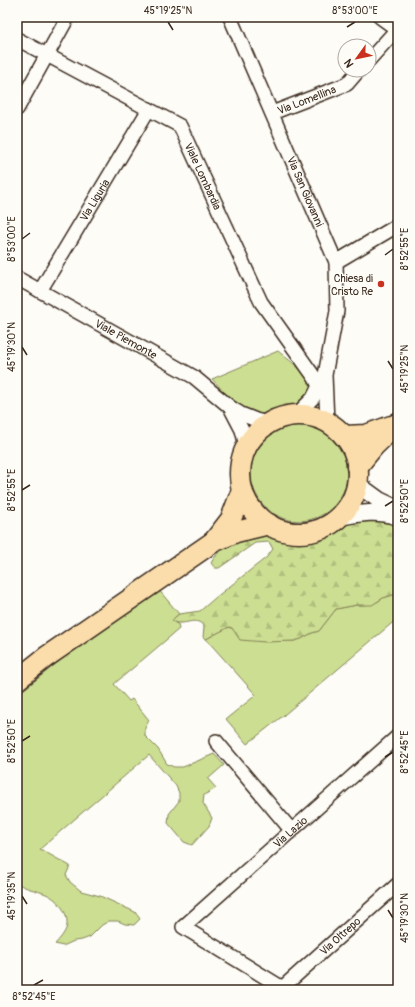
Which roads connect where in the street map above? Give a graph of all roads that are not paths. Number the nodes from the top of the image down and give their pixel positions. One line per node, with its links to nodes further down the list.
1 (68, 17): 7 (street)
2 (230, 17): 11 (street, Via San Giovanni)
3 (380, 17): 4 (street)
4 (398, 30): 6 (street)
5 (17, 38): 7 (street, Viale Lombardia)
6 (377, 52)
7 (47, 55): 9 (street); 10 (street, Viale Lombardia)
8 (352, 78): 11 (street, Via Lomellina)
9 (17, 109)
10 (149, 109): 15 (street, Via Liguria); 16 (street, Viale Lombardia)
11 (272, 113): 13 (street, Via San Giovanni)
12 (398, 223): 13 (street)
13 (336, 262): 16 (street, Via San Giovanni)
14 (17, 278): 15 (street, Viale Piemonte)
15 (40, 291): 17 (street, Viale Piemonte)
16 (322, 380): 18 (street, Via San Giovanni); 19 (street, Via San Giovanni)
17 (230, 407): 20 (street, Viale Piemonte); 23 (street, Viale Piemonte)
18 (297, 414): 19 (main road); 20 (main road)
19 (327, 422): 22 (main road)
20 (268, 423): 23 (main road)
21 (396, 424): 22 (main road); 24 (main road)
22 (344, 436): 24 (main road)
23 (246, 446): 25 (main road)
24 (357, 475): 26 (street); 27 (main road)
25 (242, 490): 29 (main road); 30 (main road)
26 (398, 509)
27 (340, 516): 28 (street); 29 (main road)
28 (398, 517)
29 (269, 524): 30 (main road)
30 (213, 542): 31 (main road)
31 (17, 680)
32 (398, 736): 34 (street, Via Lazio)
33 (216, 741): 34 (street)
34 (292, 831): 36 (street, Via Lazio)
35 (398, 884): 36 (street, Via Oltrepo)
36 (284, 989)

